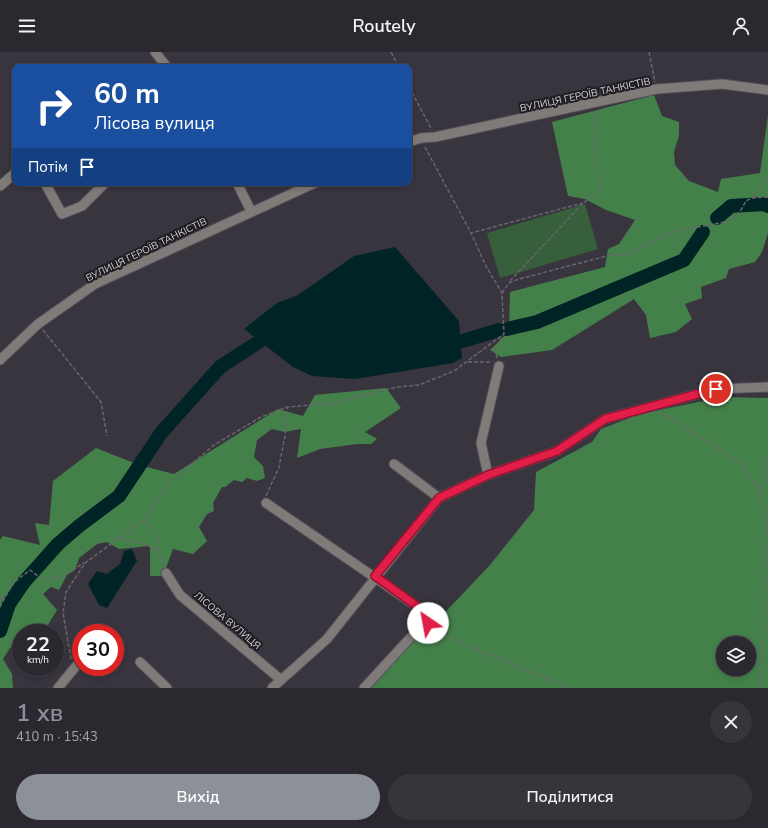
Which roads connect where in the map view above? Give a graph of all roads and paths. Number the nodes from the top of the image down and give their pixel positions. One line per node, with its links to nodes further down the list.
1 (155, 52): 4 (street)
2 (391, 52): 5 (path)
3 (649, 52): 6 (path)
4 (165, 64)
5 (397, 64)
6 (657, 90): 7 (street, ВУЛИЦЯ ГЕРОЇВ ТАНКІСТІВ); 9 (street, ВУЛИЦЯ ГЕРОЇВ ТАНКІСТІВ)
7 (768, 90)
8 (412, 93): 10 (path)
9 (595, 104): 10 (street, ВУЛИЦЯ ГЕРОЇВ ТАНКІСТІВ); 22 (path)
10 (435, 137): 11 (street, ВУЛИЦЯ ГЕРОЇВ ТАНКІСТІВ)
11 (421, 138): 12 (street, ВУЛИЦЯ ГЕРОЇВ ТАНКІСТІВ); 24 (path)
12 (412, 141)
13 (12, 176): 15 (street)
14 (768, 177): 21 (path)
15 (0, 186)
16 (47, 186): 17 (street)
17 (102, 186)
18 (238, 186): 23 (street)
19 (308, 186): 23 (street, ВУЛИЦЯ ГЕРОЇВ ТАНКІСТІВ)
20 (768, 196): 21 (path)
21 (752, 198): 25 (path)
22 (583, 203): 24 (path); 25 (path)
23 (251, 211): 27 (street, ВУЛИЦЯ ГЕРОЇВ ТАНКІСТІВ)
24 (471, 233): 26 (path)
25 (509, 283): 26 (path)
26 (502, 293): 28 (path)
27 (38, 324): 29 (street, ВУЛИЦЯ ГЕРОЇВ ТАНКІСТІВ); 35 (path)
28 (504, 334): 30 (path); 30 (path)
29 (0, 360)
30 (466, 362): 34 (path)
31 (499, 366): 38 (street)
32 (768, 387): 33 (street)
33 (652, 406): 38 (street); 39 (path)
34 (287, 407): 41 (path); 42 (path)
35 (107, 436)
36 (768, 458): 39 (path)
37 (394, 464): 40 (street)
38 (488, 475): 40 (street)
39 (761, 493): 43 (path)
40 (439, 498): 49 (street)
41 (266, 503): 49 (street)
42 (146, 519): 44 (path); 46 (path)
43 (768, 536)
44 (120, 538): 46 (path); 47 (path)
45 (768, 543): 63 (path)
46 (160, 554): 48 (path)
47 (85, 563): 51 (path); 55 (path)
48 (166, 573): 57 (street, ЛІСОВА ВУЛИЦЯ)
49 (375, 576): 53 (street); 57 (street)
50 (0, 598): 51 (path)
51 (5, 599): 52 (path)
52 (0, 608)
53 (428, 623): 61 (street); 62 (path)
54 (140, 662): 59 (street)
55 (72, 663)
56 (72, 669): 58 (street)
57 (280, 679): 60 (street)
58 (58, 688)
59 (167, 688)
60 (272, 688)
61 (364, 688)
62 (569, 688)
63 (761, 688)

